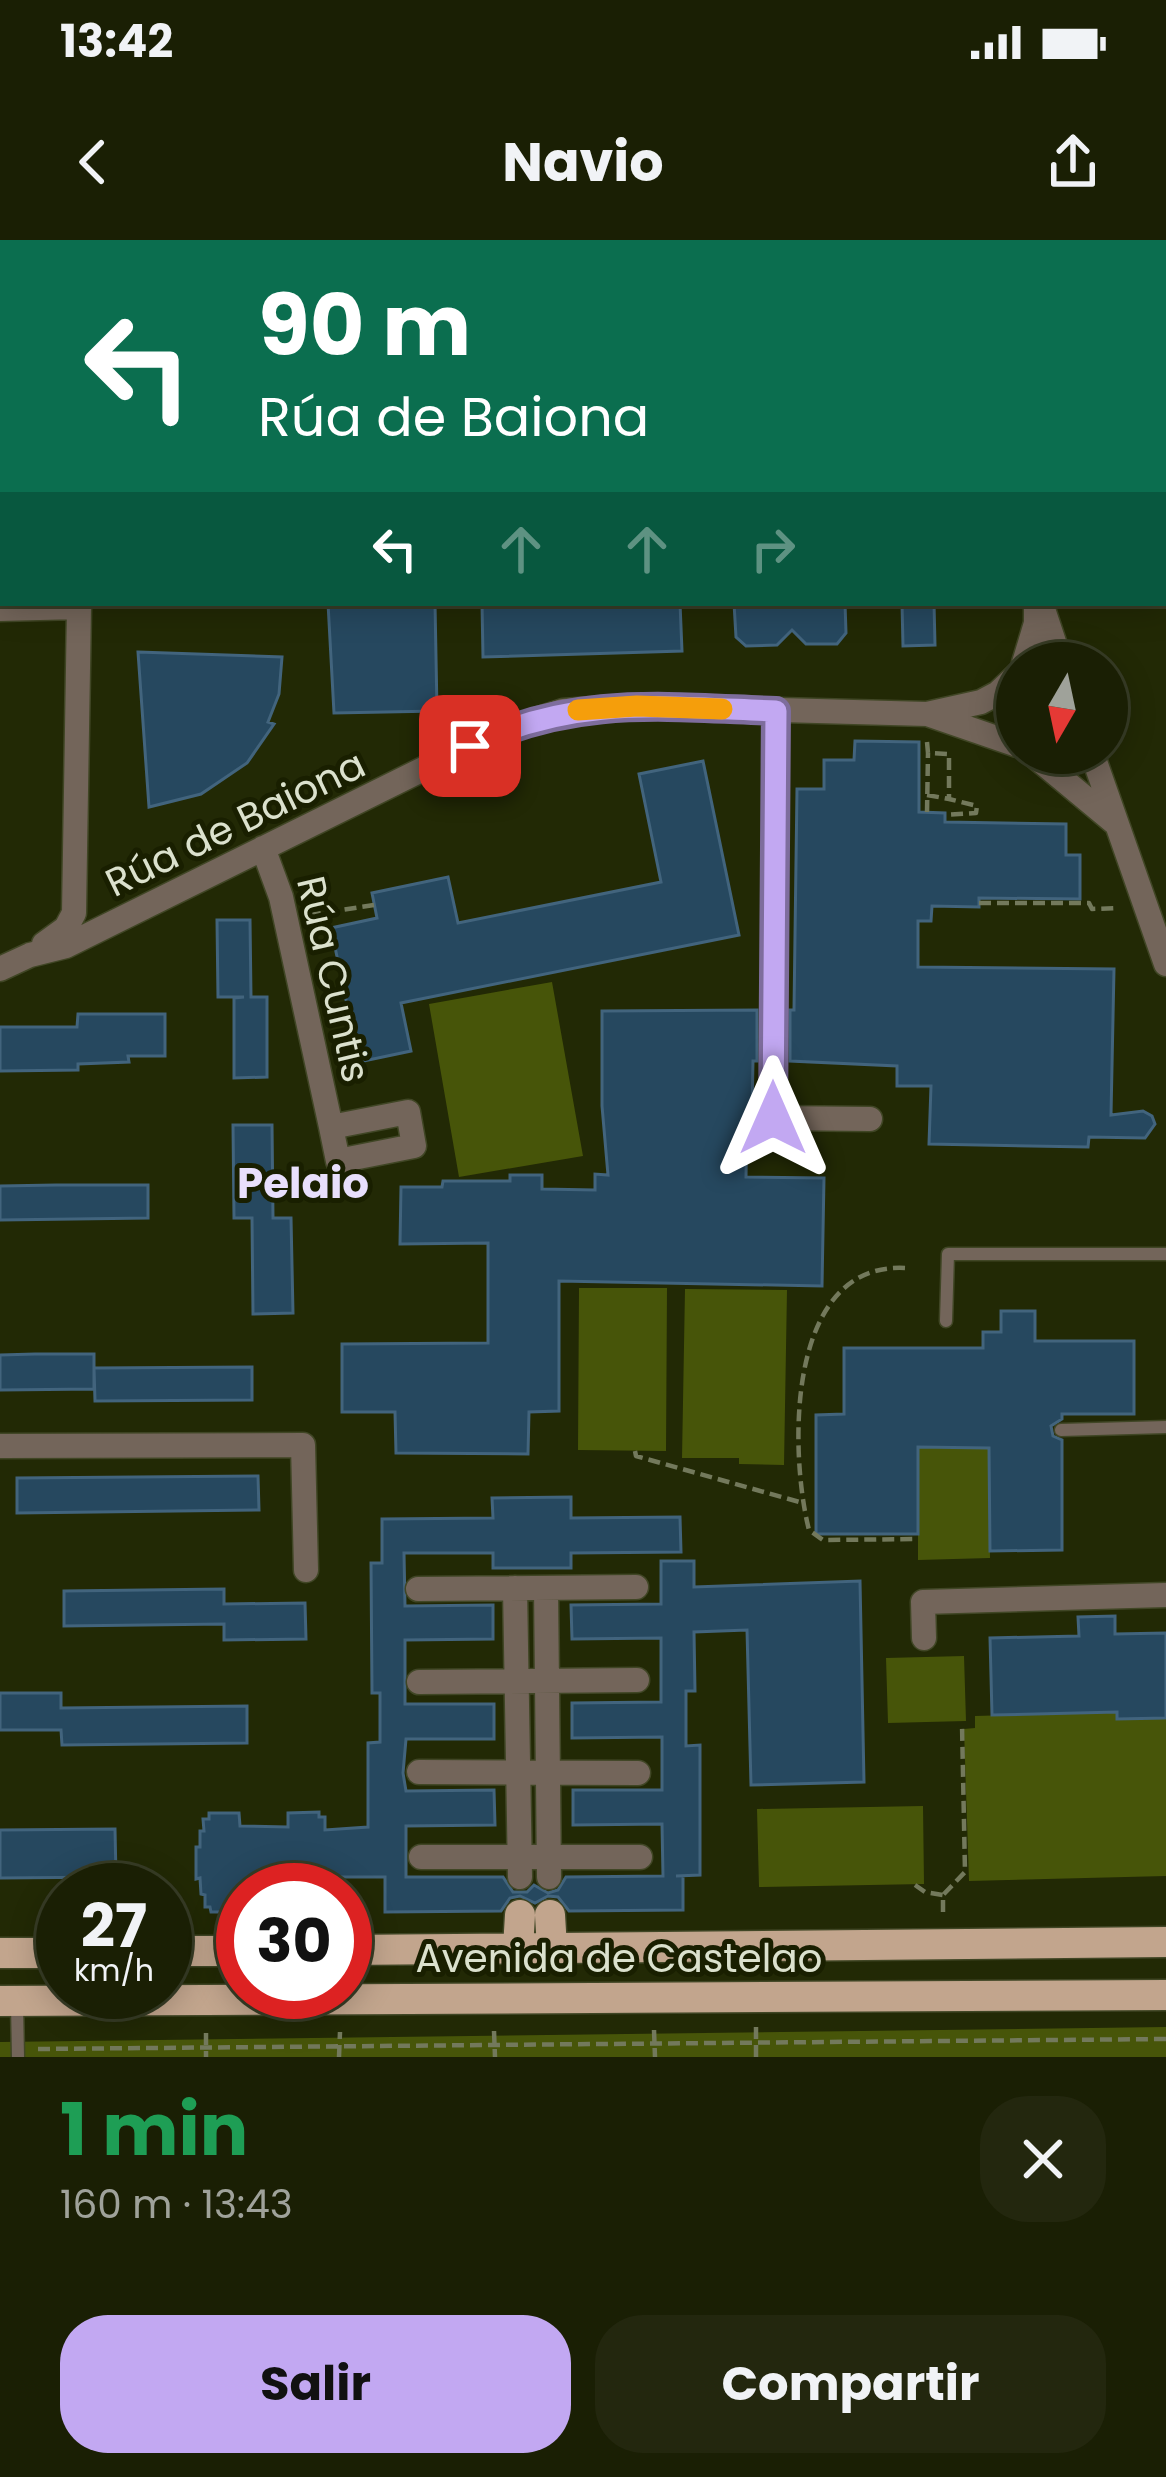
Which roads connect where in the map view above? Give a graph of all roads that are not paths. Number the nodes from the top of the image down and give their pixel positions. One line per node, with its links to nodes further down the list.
1 (1038, 606): 4 (street)
2 (1039, 606): 5 (street)
3 (0, 609): 14 (street)
4 (1030, 642)
5 (1053, 642)
6 (996, 694): 8 (street, Rúa de Baiona)
7 (776, 711): 8 (street, Rúa de Baiona); 13 (street, Rúa de Baiona); 17 (street)
8 (927, 725): 9 (street, Rúa de Baiona)
9 (996, 740)
10 (1060, 774): 12 (street)
11 (1099, 774): 12 (street)
12 (1116, 824): 15 (street)
13 (263, 848): 14 (street, Rúa de Baiona); 18 (street, Rúa Cuntis)
14 (30, 956): 16 (street, Rúa de Baiona)
15 (1166, 964)
16 (0, 969)
17 (870, 1119)
18 (331, 1127)
19 (1166, 1254): 20 (lane)
20 (946, 1321)
21 (1166, 1427): 22 (lane)
22 (1061, 1430)
23 (0, 1446): 24 (street)
24 (306, 1570)
25 (636, 1587): 27 (street)
26 (514, 1588): 27 (street); 28 (street); 32 (street)
27 (546, 1588): 33 (street)
28 (418, 1589)
29 (1166, 1595): 30 (street)
30 (924, 1638)
31 (637, 1680): 33 (street)
32 (516, 1681): 33 (street); 34 (street); 36 (street)
33 (548, 1681): 37 (street)
34 (419, 1682)
35 (419, 1772): 36 (street)
36 (517, 1773): 37 (street); 41 (street)
37 (547, 1773): 38 (street); 42 (street)
38 (638, 1773)
39 (421, 1857): 41 (street)
40 (640, 1857): 42 (street)
41 (519, 1867): 42 (street)
42 (549, 1867)
43 (1166, 1942): 45 (main road, Avenida de Castelao)
44 (518, 1948): 45 (main road, Avenida de Castelao); 45 (main road); 46 (main road, Avenida de Castelao)
45 (552, 1948)
46 (372, 1950)
47 (36, 1952): 48 (main road)
48 (0, 1953)
49 (1166, 1995): 50 (main road, Avenida de Castelao)
50 (8, 2001): 51 (lane)
51 (18, 2053)

